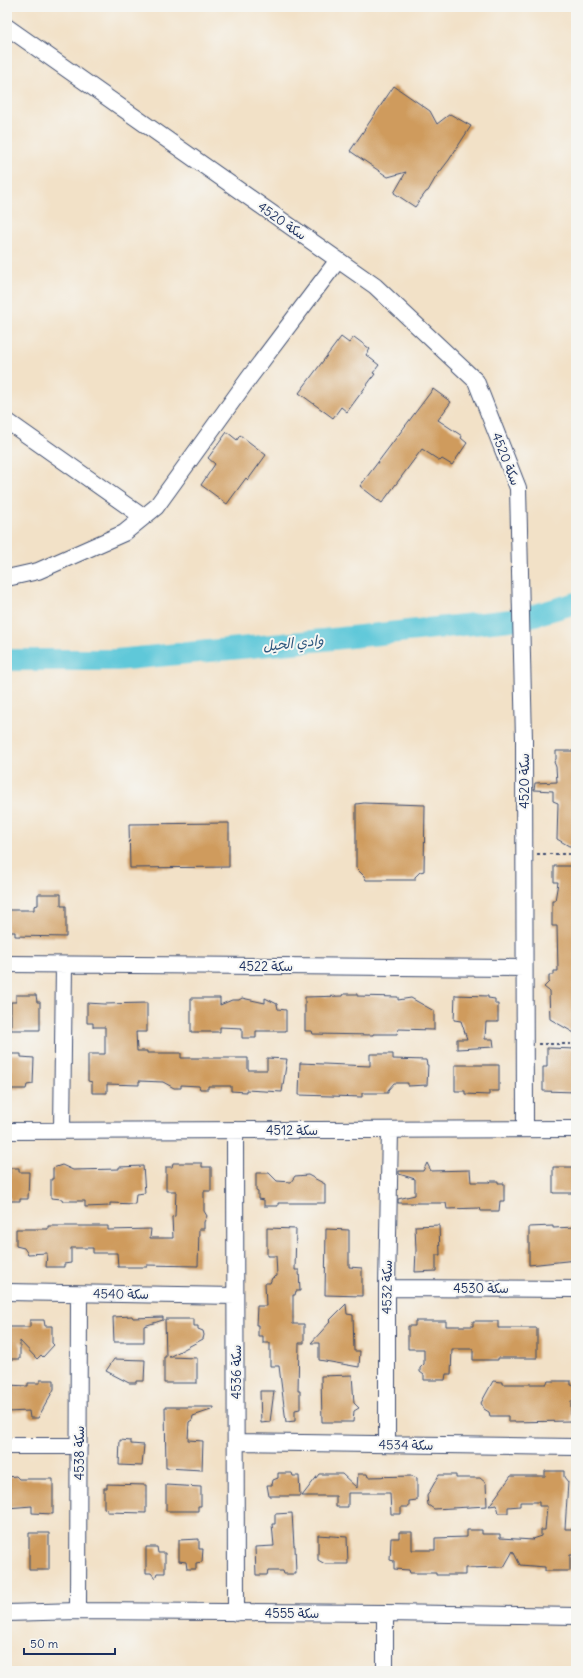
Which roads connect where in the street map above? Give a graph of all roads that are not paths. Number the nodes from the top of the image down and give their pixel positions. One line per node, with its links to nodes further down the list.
1 (7, 27): 2 (street, سكة 4520)
2 (338, 260): 4 (street); 8 (street, سكة 4520)
3 (7, 421): 4 (street)
4 (143, 517): 5 (street)
5 (7, 578)
6 (7, 964): 7 (street, سكة 4522)
7 (64, 964): 8 (street, سكة 4522); 13 (street)
8 (524, 968): 9 (street, سكة 4520)
9 (525, 1129): 10 (street, سكة 4512); 12 (street, سكة 4512)
10 (576, 1129)
11 (235, 1130): 12 (street, سكة 4512); 13 (street, سكة 4512); 19 (street, سكة 4536)
12 (390, 1130): 15 (street, سكة 4532)
13 (62, 1131): 14 (street, سكة 4512)
14 (7, 1132)
15 (387, 1288): 16 (street, سكة 4530); 21 (street, سكة 4532)
16 (576, 1289)
17 (7, 1292): 18 (street, سكة 4540)
18 (79, 1294): 19 (street, سكة 4540); 23 (street, سكة 4538)
19 (235, 1296): 20 (street, سكة 4536)
20 (236, 1442): 21 (street, سكة 4534); 27 (street, سكة 4536)
21 (387, 1444): 24 (street, سكة 4534)
22 (7, 1446): 23 (street)
23 (79, 1446): 25 (street, سكة 4538)
24 (576, 1447)
25 (78, 1611): 26 (street, سكة 4555); 27 (street, سكة 4555)
26 (7, 1612)
27 (236, 1613): 28 (street, سكة 4555)
28 (385, 1613): 29 (street, سكة 4555); 30 (street)
29 (576, 1616)
30 (385, 1671)

